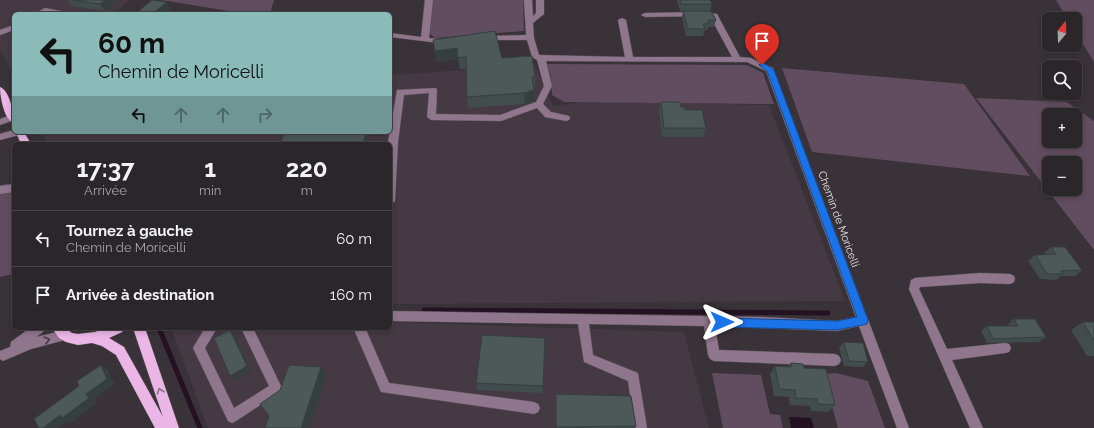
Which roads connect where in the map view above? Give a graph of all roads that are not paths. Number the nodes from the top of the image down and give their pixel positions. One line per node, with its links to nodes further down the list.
1 (429, 0): 13 (street)
2 (528, 0): 8 (street)
3 (540, 0): 8 (street)
4 (42, 12): 5 (street)
5 (54, 12)
6 (645, 15): 18 (street)
7 (622, 20): 17 (street)
8 (529, 22): 12 (street)
9 (12, 28): 10 (street)
10 (0, 33)
11 (392, 35): 13 (street)
12 (530, 38): 14 (street); 16 (street)
13 (426, 39): 15 (street)
14 (478, 40)
15 (452, 43)
16 (541, 58): 17 (street, Chemin de Moricelli); 20 (street)
17 (630, 60): 18 (street, Chemin de Moricelli)
18 (738, 60): 33 (street, Chemin de Moricelli)
19 (0, 90): 21 (main road)
20 (539, 104): 22 (street); 27 (street)
21 (12, 114)
22 (566, 118)
23 (12, 119): 24 (street)
24 (0, 122)
25 (12, 134): 26 (street)
26 (0, 137)
27 (392, 145)
28 (12, 188): 29 (street)
29 (0, 190)
30 (1010, 279): 44 (street)
31 (392, 316): 32 (street)
32 (583, 320): 34 (street); 50 (street)
33 (863, 320): 34 (street); 51 (street, Chemin de Moricelli)
34 (709, 322): 46 (street)
35 (36, 330): 45 (street)
36 (113, 330): 42 (main road)
37 (140, 330): 49 (main road, one-way to 37)
38 (210, 330): 39 (street)
39 (248, 330)
40 (361, 330): 47 (street)
41 (62, 332): 42 (main road); 45 (street, one-way to 41)
42 (92, 338): 48 (main road)
43 (1005, 348): 44 (street)
44 (944, 355): 52 (street)
45 (1, 356)
46 (834, 360)
47 (534, 408)
48 (162, 428)
49 (173, 428)
50 (641, 428)
51 (903, 428)
52 (977, 428)

